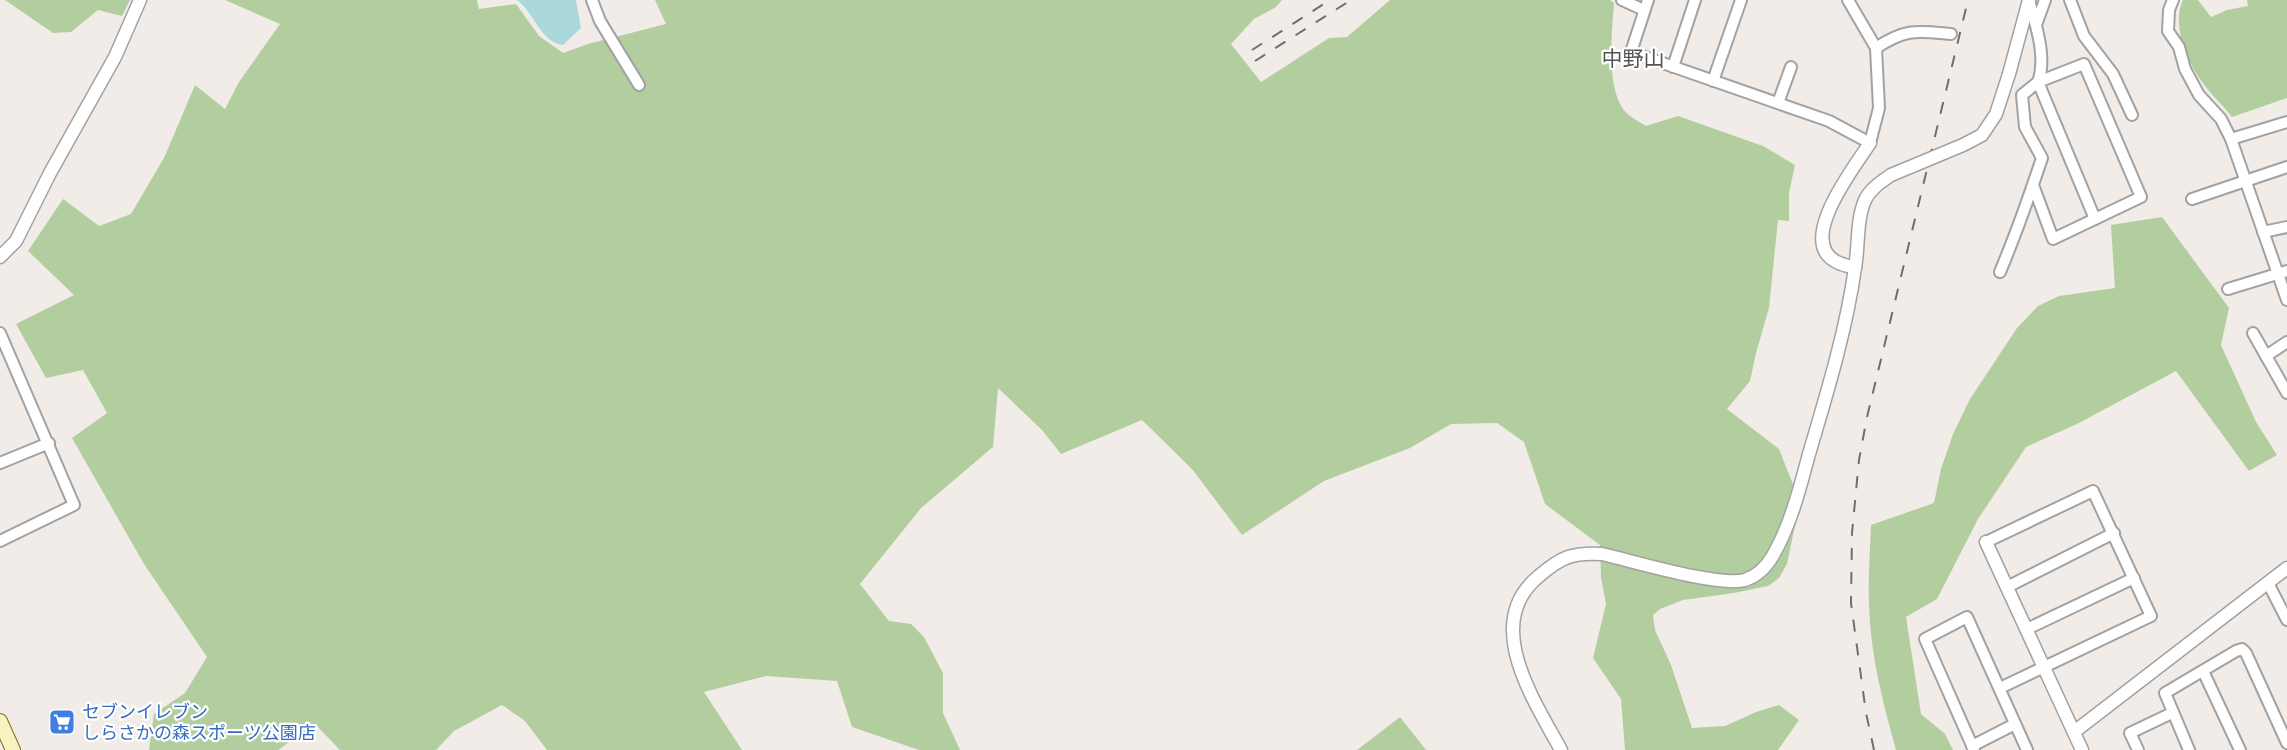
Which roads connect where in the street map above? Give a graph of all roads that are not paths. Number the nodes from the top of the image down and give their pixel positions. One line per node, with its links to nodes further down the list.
1 (140, 0): 32 (street)
2 (592, 0): 19 (street)
3 (1622, 0): 11 (street)
4 (1695, 0): 15 (street)
5 (1741, 0): 17 (street)
6 (1848, 0): 14 (street)
7 (2029, 0): 12 (street); 33 (street, bridge)
8 (2045, 0): 12 (street)
9 (2070, 0): 21 (street)
10 (2173, 0): 23 (street)
11 (1646, 5): 15 (street)
12 (2036, 26): 18 (street)
13 (1951, 34): 14 (street)
14 (1876, 48): 24 (street)
15 (1673, 67): 17 (street)
16 (1791, 67): 20 (street)
17 (1713, 81): 20 (street)
18 (2038, 82): 27 (street); 29 (street); 29 (street)
19 (639, 85)
20 (1778, 104): 24 (street)
21 (2132, 115)
22 (2287, 122): 23 (street)
23 (2231, 139): 26 (street)
24 (1870, 143): 33 (street)
25 (2287, 167): 26 (street)
26 (2244, 180): 28 (street); 31 (street)
27 (2033, 185): 29 (street); 34 (street)
28 (2192, 199)
29 (2095, 219)
30 (2287, 227): 31 (street)
31 (2263, 232): 35 (street)
32 (0, 257)
33 (1855, 268): 66 (street)
34 (2000, 272)
35 (2283, 272): 36 (street); 37 (street)
36 (2228, 289)
37 (2287, 300)
38 (0, 333): 43 (street)
39 (2253, 333): 41 (street)
40 (2287, 342): 41 (street)
41 (2266, 356): 42 (street)
42 (2287, 393)
43 (48, 443): 44 (street); 46 (street)
44 (0, 463)
45 (2114, 533): 47 (street); 49 (street); 51 (street)
46 (0, 541)
47 (1986, 542): 51 (street)
48 (2287, 568): 50 (street)
49 (2134, 578): 54 (street); 55 (street)
50 (2268, 583): 52 (street); 62 (street)
51 (2007, 587): 54 (street)
52 (2283, 603): 53 (street)
53 (2287, 620)
54 (2027, 629): 55 (street)
55 (2044, 668): 57 (street); 62 (street)
56 (2203, 670): 58 (street); 59 (street); 71 (street)
57 (2000, 688): 61 (street); 64 (street)
58 (2172, 713): 69 (street); 70 (street)
59 (2282, 718): 63 (street)
60 (0, 721): 65 (main road)
61 (2015, 724): 64 (street); 67 (street)
62 (2074, 732): 68 (street)
63 (2287, 743)
64 (1973, 748)
65 (13, 750)
66 (1561, 750)
67 (2026, 750)
68 (2082, 750)
69 (2138, 750)
70 (2189, 750)
71 (2240, 750)

